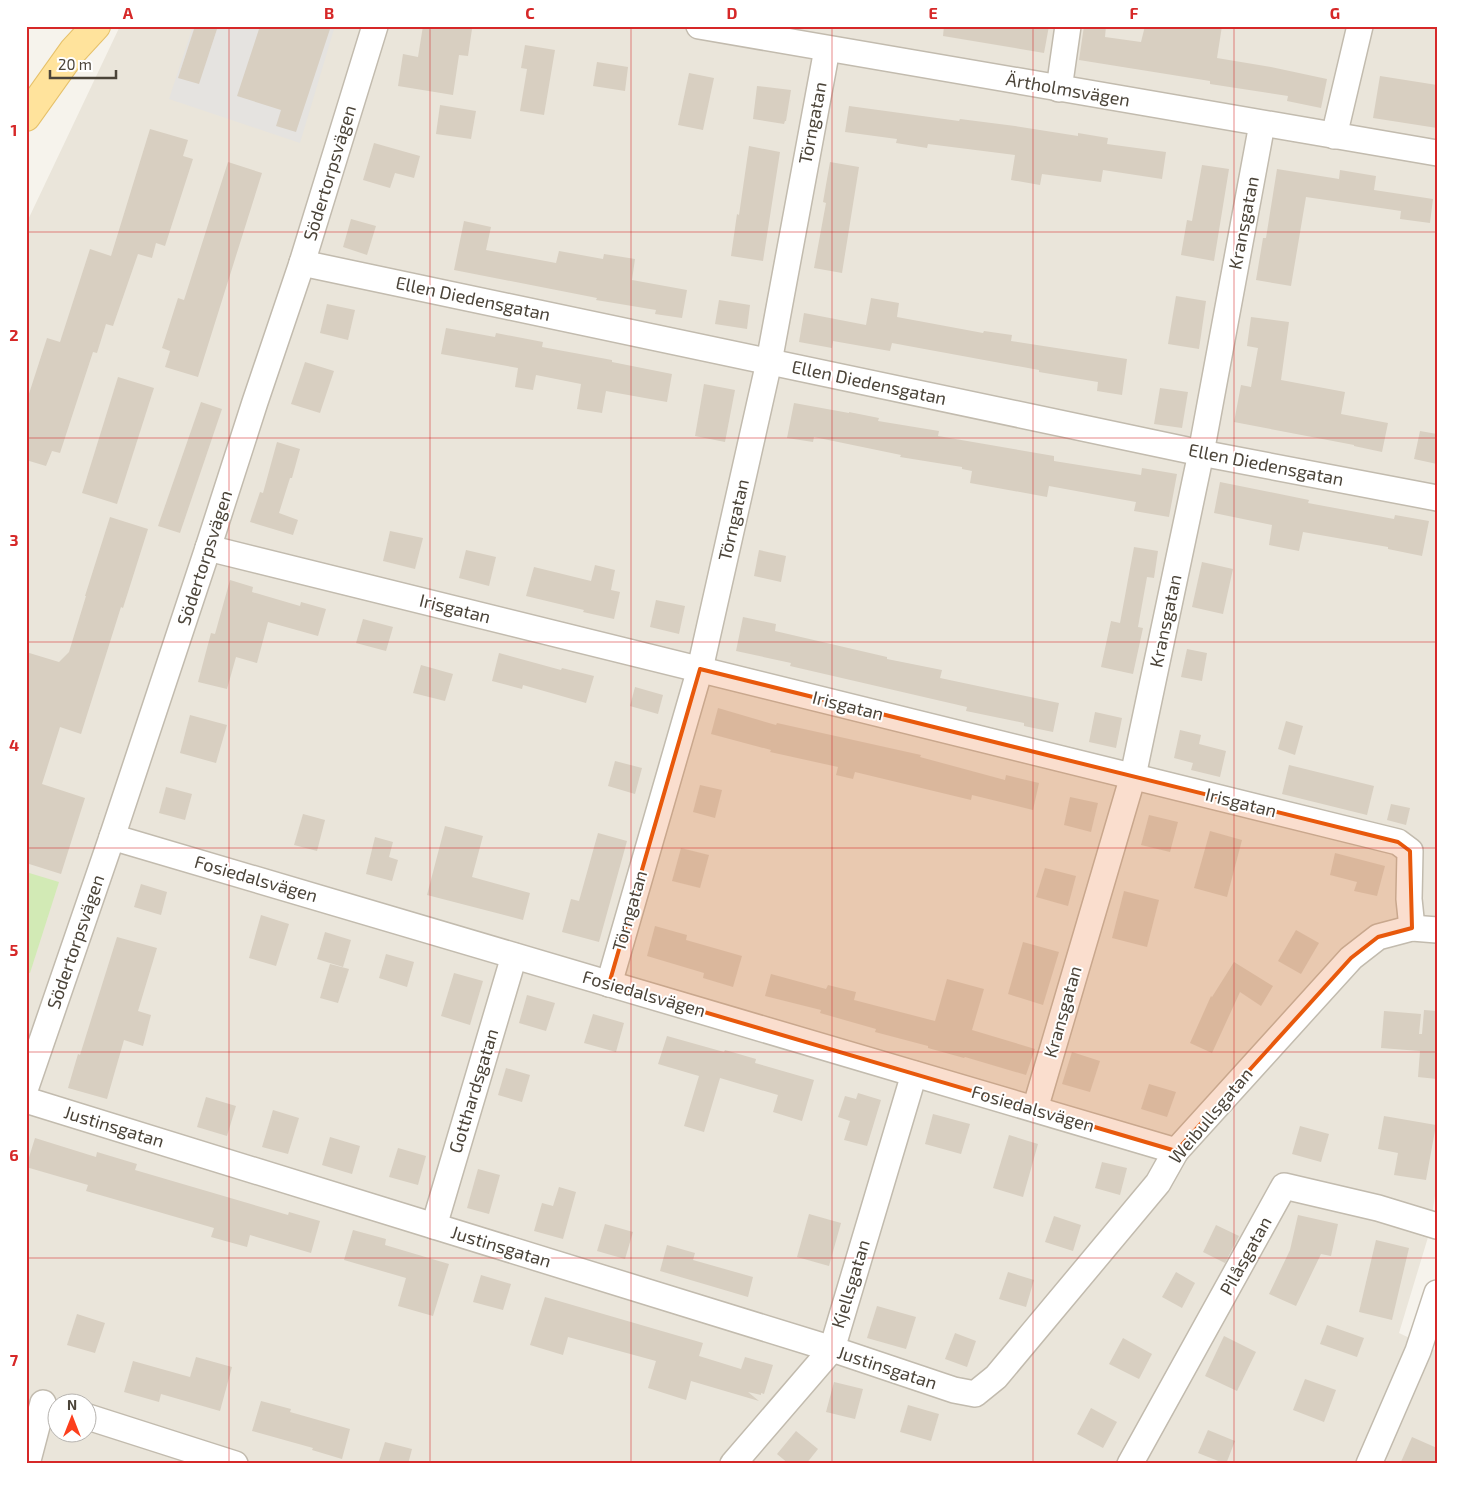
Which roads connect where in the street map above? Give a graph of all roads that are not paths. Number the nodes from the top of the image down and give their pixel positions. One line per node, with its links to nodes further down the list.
1 (96, 26): 9 (main road)
2 (375, 26): 13 (street, Södertorpsvägen)
3 (699, 26): 6 (street, Ärtholmsvägen)
4 (1068, 26): 8 (street)
5 (1360, 26): 11 (street)
6 (754, 31): 7 (street, Ärtholmsvägen)
7 (827, 49): 8 (street, Ärtholmsvägen); 14 (street, Törngatan)
8 (1059, 89): 10 (street, Ärtholmsvägen)
9 (26, 117)
10 (1262, 124): 11 (street, Ärtholmsvägen); 15 (street, Kransgatan)
11 (1334, 136): 12 (street, Ärtholmsvägen)
12 (1437, 153)
13 (302, 263): 14 (street, Ellen Diedensgatan); 17 (street, Södertorpsvägen)
14 (769, 362): 15 (street, Ellen Diedensgatan); 18 (street, Törngatan)
15 (1201, 453): 16 (street, Ellen Diedensgatan); 19 (street, Kransgatan)
16 (1437, 498)
17 (208, 548): 18 (street, Irisgatan); 20 (street, Södertorpsvägen)
18 (700, 669): 19 (street, Irisgatan); 24 (street, Törngatan)
19 (1132, 776): 21 (street, Irisgatan); 28 (street, Kransgatan)
20 (112, 837): 23 (street, Fosiedalsvägen); 26 (street, Södertorpsvägen)
21 (1412, 928): 22 (street, Weibullsgatan); 29 (street, Weibullsgatan)
22 (1437, 930)
23 (514, 956): 24 (street, Fosiedalsvägen); 30 (street, Gotthardsgatan)
24 (609, 984): 25 (street, Fosiedalsvägen)
25 (914, 1074): 28 (street, Fosiedalsvägen); 33 (street, Kjellsgatan)
26 (26, 1087)
27 (26, 1100): 30 (street, Justinsgatan)
28 (1035, 1109): 29 (street, Fosiedalsvägen)
29 (1176, 1151): 34 (street, Weibullsgatan)
30 (434, 1226): 33 (street, Justinsgatan)
31 (1437, 1226): 40 (street, Pilåsgatan)
32 (1437, 1293): 41 (street)
33 (832, 1349): 34 (street, Justinsgatan); 39 (street, Kjellsgatan)
34 (975, 1394)
35 (42, 1403): 37 (street)
36 (98, 1420): 38 (street)
37 (27, 1464)
38 (235, 1464)
39 (733, 1464)
40 (1130, 1464)
41 (1369, 1464)

